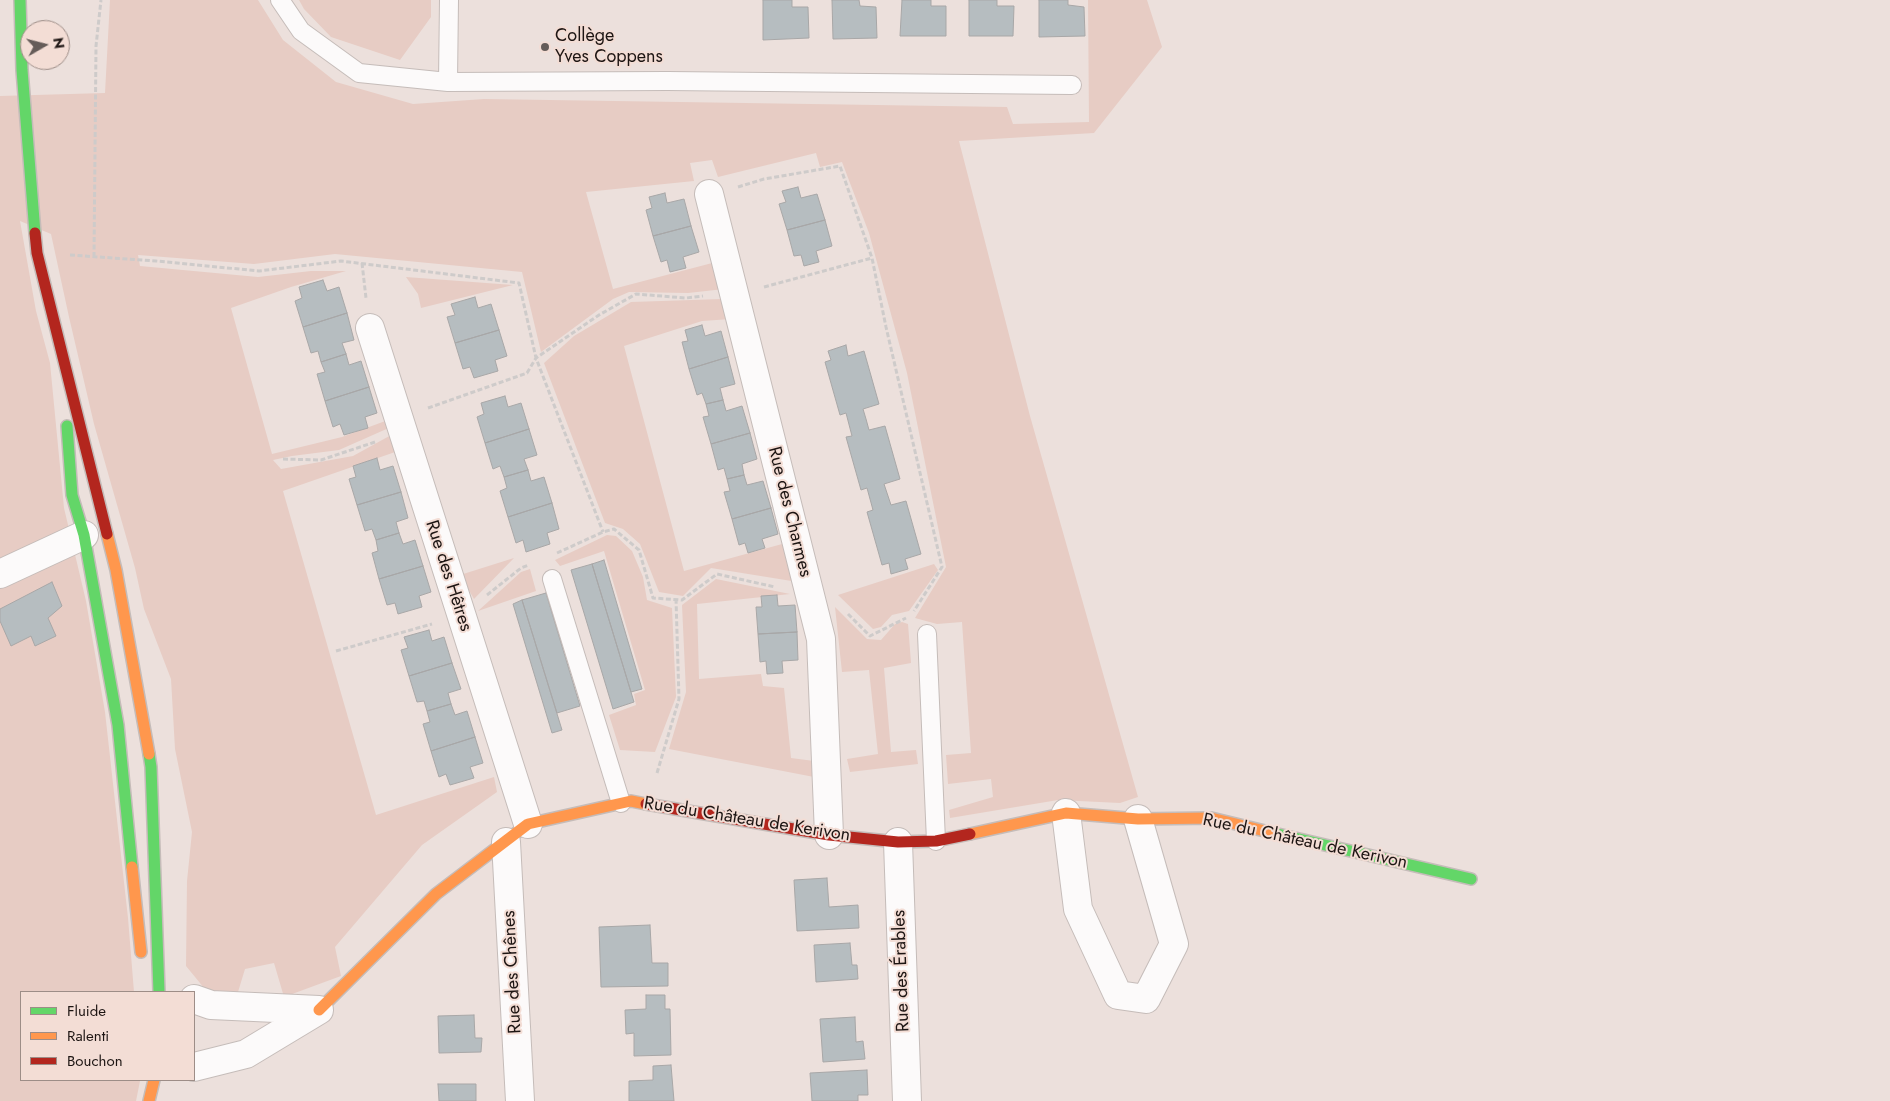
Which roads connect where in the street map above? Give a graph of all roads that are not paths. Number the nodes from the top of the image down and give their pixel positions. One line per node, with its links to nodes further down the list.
1 (20, 0): 8 (street)
2 (280, 0): 4 (lane)
3 (449, 0): 4 (lane)
4 (448, 82): 5 (lane)
5 (1072, 85)
6 (709, 194): 17 (street, Rue des Charmes)
7 (370, 328): 16 (street, Rue des Hêtres)
8 (62, 358): 9 (street); 23 (street)
9 (84, 535): 10 (street); 22 (street)
10 (0, 574)
11 (552, 579): 13 (lane)
12 (926, 634): 18 (lane)
13 (621, 803): 16 (street, Rue du Château de Kerivon); 17 (street, Rue du Château de Kerivon)
14 (1066, 814): 15 (street, Rue du Château de Kerivon); 15 (street); 18 (street, Rue du Château de Kerivon)
15 (1138, 819): 21 (street, Rue du Château de Kerivon)
16 (528, 824): 19 (street, Rue du Château de Kerivon)
17 (829, 835): 20 (street, Rue du Château de Kerivon)
18 (936, 841): 20 (street, Rue du Château de Kerivon)
19 (506, 842): 25 (street, Rue du Château de Kerivon); 29 (street, Rue des Chênes)
20 (898, 842): 30 (street, Rue des Érables)
21 (1471, 879)
22 (142, 963)
23 (163, 991)
24 (195, 1000): 25 (street)
25 (319, 1010): 26 (street, Rue du Château de Kerivon)
26 (195, 1067)
27 (154, 1081): 28 (street)
28 (149, 1101)
29 (520, 1101)
30 (907, 1101)

